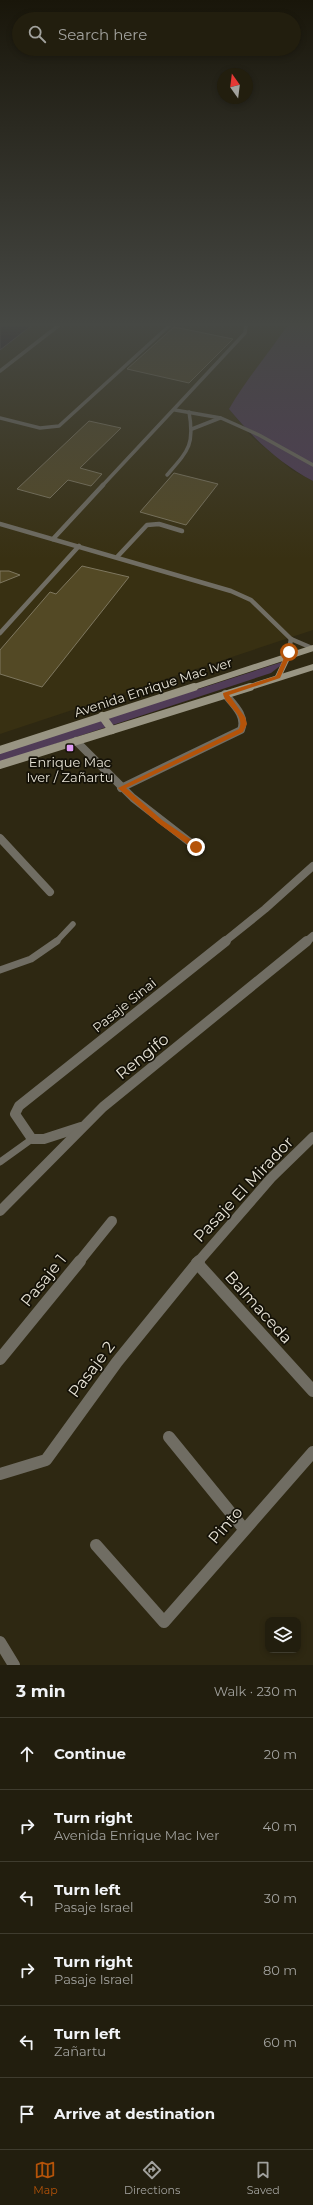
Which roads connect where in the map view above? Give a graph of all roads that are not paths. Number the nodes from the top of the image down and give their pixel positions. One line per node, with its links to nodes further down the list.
1 (84, 404): 5 (lane)
2 (181, 404): 3 (lane)
3 (175, 410): 4 (lane); 12 (lane)
4 (189, 412): 6 (lane); 7 (lane)
5 (0, 418)
6 (221, 418): 7 (lane); 8 (lane)
7 (192, 429): 9 (lane)
8 (313, 465)
9 (167, 475)
10 (0, 524): 12 (lane)
11 (182, 531): 14 (lane)
12 (53, 539): 13 (lane)
13 (79, 546): 14 (lane); 15 (lane)
14 (117, 557): 16 (lane)
15 (0, 633)
16 (291, 639): 17 (lane); 18 (lane)
17 (313, 648): 18 (main road, Avenida Enrique Mac Iver)
18 (288, 656): 20 (main road); 22 (main road, Avenida Enrique Mac Iver)
19 (313, 667): 20 (main road)
20 (278, 677): 21 (main road)
21 (226, 694): 23 (main road); 27 (street)
22 (102, 716): 23 (main road); 25 (main road, Avenida Enrique Mac Iver)
23 (112, 730): 24 (main road)
24 (76, 741): 26 (main road); 27 (street)
25 (0, 750)
26 (0, 765)
27 (121, 788): 29 (street)
28 (0, 838): 31 (street)
29 (196, 847)
30 (313, 866): 37 (street, Pasaje Sinai)
31 (50, 892)
32 (73, 924): 34 (lane)
33 (311, 940): 35 (street, Rengifo)
34 (0, 970)
35 (81, 1127): 37 (street); 39 (street, Rengifo)
36 (313, 1137): 41 (street, Pasaje El Mirador)
37 (32, 1139): 38 (lane)
38 (0, 1162)
39 (0, 1211)
40 (112, 1221): 42 (street, Pasaje 1)
41 (197, 1263): 43 (street, Balmaceda); 46 (street, Pasaje 2)
42 (0, 1359)
43 (313, 1391)
44 (169, 1437): 47 (street)
45 (313, 1452): 47 (street, Pinto)
46 (0, 1474)
47 (244, 1530): 48 (street, Pinto)
48 (96, 1545)
49 (0, 1642): 50 (street)
50 (14, 1665)

